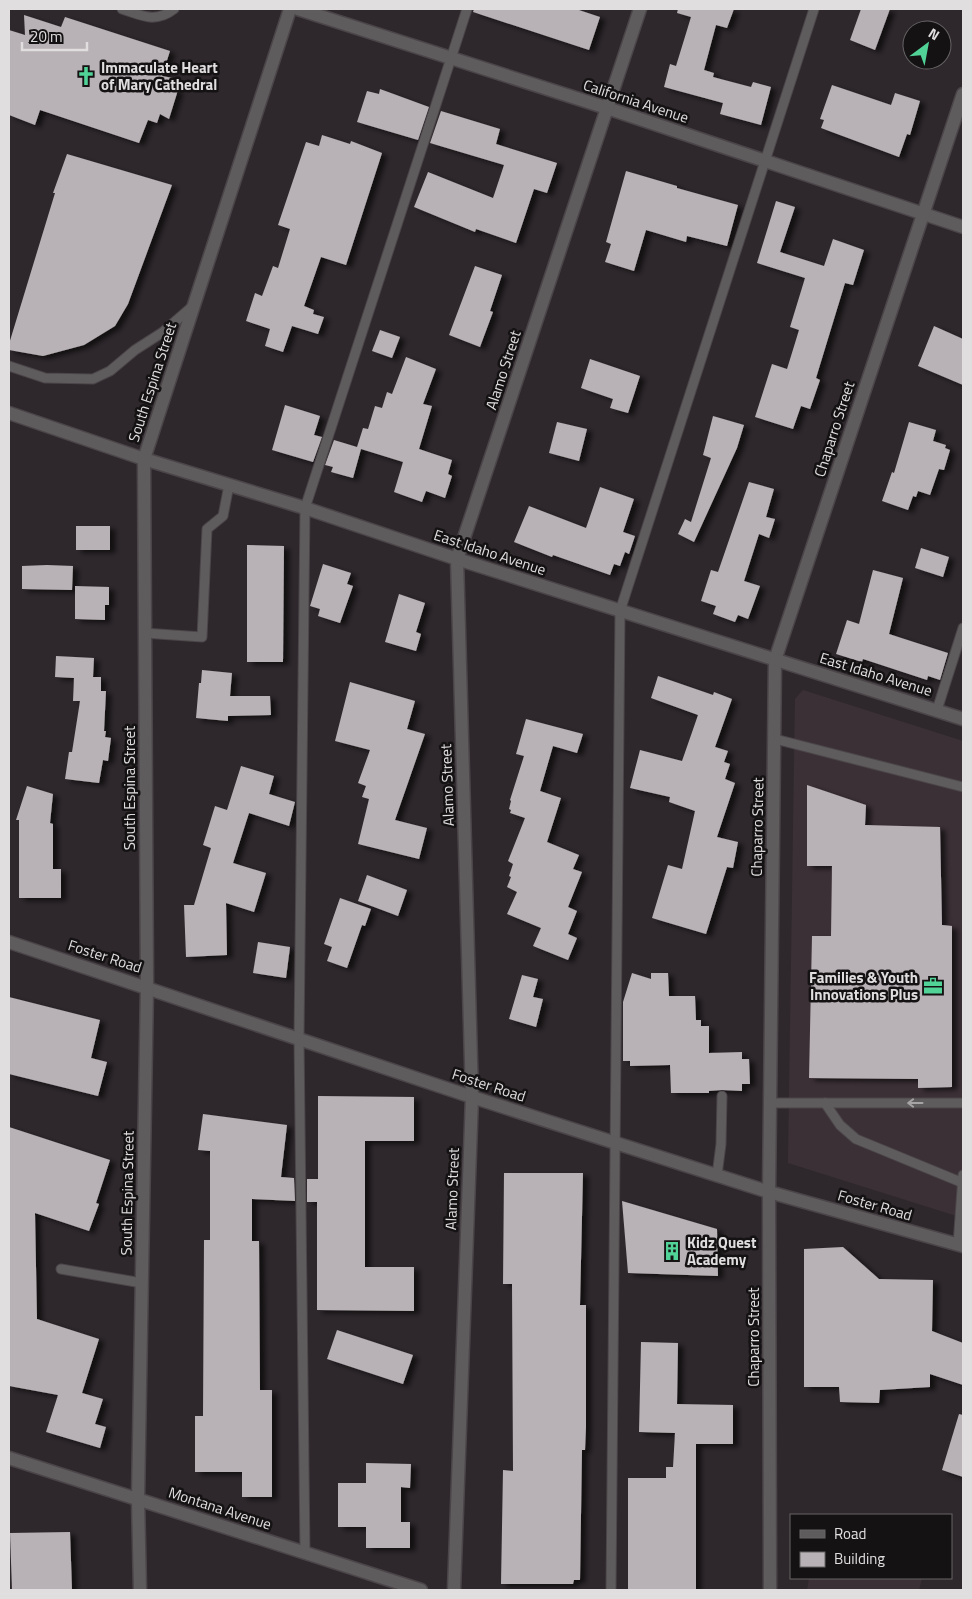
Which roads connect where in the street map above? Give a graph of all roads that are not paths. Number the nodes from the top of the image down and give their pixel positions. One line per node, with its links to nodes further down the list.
1 (122, 9): 2 (lane)
2 (174, 9)
3 (290, 9): 14 (street, South Espina Street)
4 (298, 9): 8 (street, California Avenue)
5 (467, 9): 8 (lane)
6 (640, 9): 10 (street, Alamo Street)
7 (814, 9): 11 (lane)
8 (451, 58): 10 (street, California Avenue); 19 (lane)
9 (963, 94): 12 (street, Chaparro Street)
10 (607, 108): 11 (street, California Avenue); 20 (street, Alamo Street)
11 (766, 161): 12 (street, California Avenue); 21 (lane)
12 (923, 213): 13 (street, California Avenue); 24 (street, Chaparro Street)
13 (963, 227)
14 (194, 306): 15 (lane); 17 (street, South Espina Street)
15 (9, 366)
16 (9, 412): 17 (street, East Idaho Avenue)
17 (144, 459): 18 (street, East Idaho Avenue); 23 (street, South Espina Street)
18 (229, 485): 19 (street, East Idaho Avenue); 23 (lane)
19 (305, 508): 20 (street, East Idaho Avenue); 31 (lane)
20 (457, 559): 21 (street, East Idaho Avenue); 32 (street, Alamo Street)
21 (620, 610): 24 (street, East Idaho Avenue); 37 (lane)
22 (963, 628): 25 (lane)
23 (144, 633): 30 (street, South Espina Street)
24 (775, 660): 25 (street, East Idaho Avenue); 27 (street, Chaparro Street)
25 (937, 710): 26 (street, East Idaho Avenue)
26 (963, 718)
27 (775, 739): 28 (lane); 34 (street, Chaparro Street)
28 (963, 787)
29 (9, 942): 30 (street, Foster Road)
30 (147, 987): 31 (street, Foster Road); 44 (street, South Espina Street)
31 (299, 1038): 32 (street, Foster Road); 47 (lane)
32 (472, 1096): 37 (street, Foster Road); 50 (street, Alamo Street)
33 (722, 1096): 38 (lane)
34 (770, 1103): 35 (lane); 41 (street, Chaparro Street)
35 (825, 1103): 36 (lane, one-way to 35); 40 (lane)
36 (963, 1103)
37 (614, 1142): 38 (street, Foster Road); 51 (lane)
38 (717, 1175): 41 (street, Foster Road)
39 (963, 1175): 40 (lane)
40 (963, 1183): 42 (lane)
41 (769, 1192): 42 (street, Foster Road); 52 (street, Chaparro Street)
42 (961, 1246)
43 (61, 1269): 44 (lane)
44 (142, 1283): 46 (street, South Espina Street)
45 (9, 1458): 46 (street, Montana Avenue)
46 (138, 1499): 47 (street, Montana Avenue); 48 (street, South Espina Street)
47 (305, 1553): 49 (street, Montana Avenue)
48 (140, 1590)
49 (421, 1590)
50 (454, 1590)
51 (611, 1590)
52 (770, 1590)

